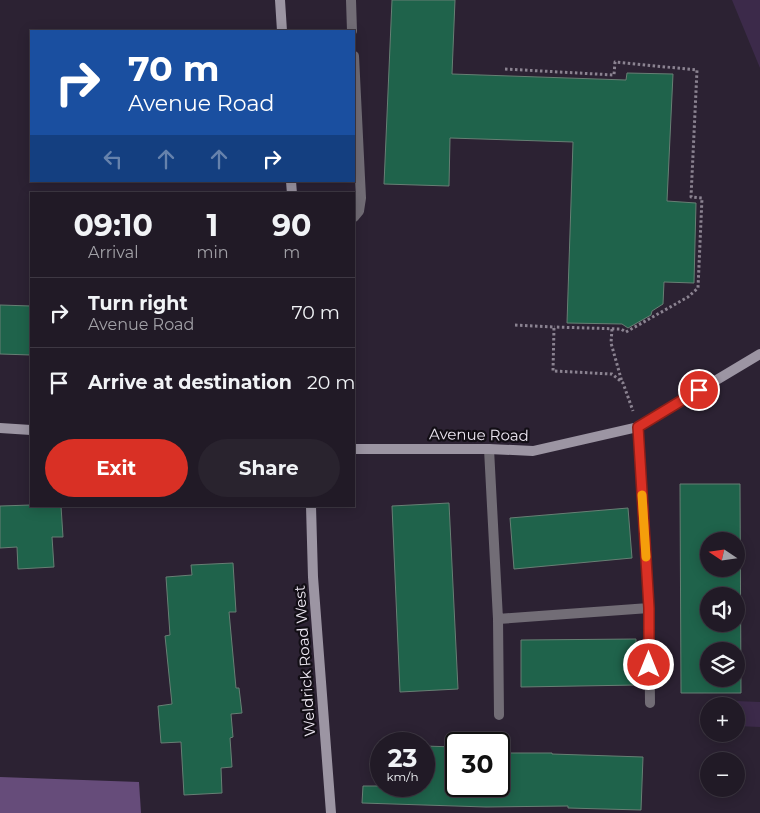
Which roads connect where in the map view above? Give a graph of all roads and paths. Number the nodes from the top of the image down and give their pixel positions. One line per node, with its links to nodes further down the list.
1 (280, 0): 3 (street)
2 (351, 0): 4 (street)
3 (282, 30)
4 (352, 30)
5 (505, 68): 10 (path)
6 (355, 74): 7 (street)
7 (355, 216)
8 (514, 325): 9 (path)
9 (554, 327): 10 (path); 12 (path)
10 (612, 329): 12 (path)
11 (760, 354): 13 (street, Avenue Road)
12 (623, 383): 13 (path)
13 (638, 427): 17 (street, Avenue Road); 19 (street)
14 (0, 428): 15 (street)
15 (30, 430)
16 (355, 449): 17 (street, Avenue Road)
17 (489, 449): 20 (street)
18 (311, 507): 23 (street, Weldrick Road West)
19 (649, 608): 20 (street); 21 (street)
20 (498, 619): 22 (street)
21 (650, 703)
22 (499, 715)
23 (331, 813)

